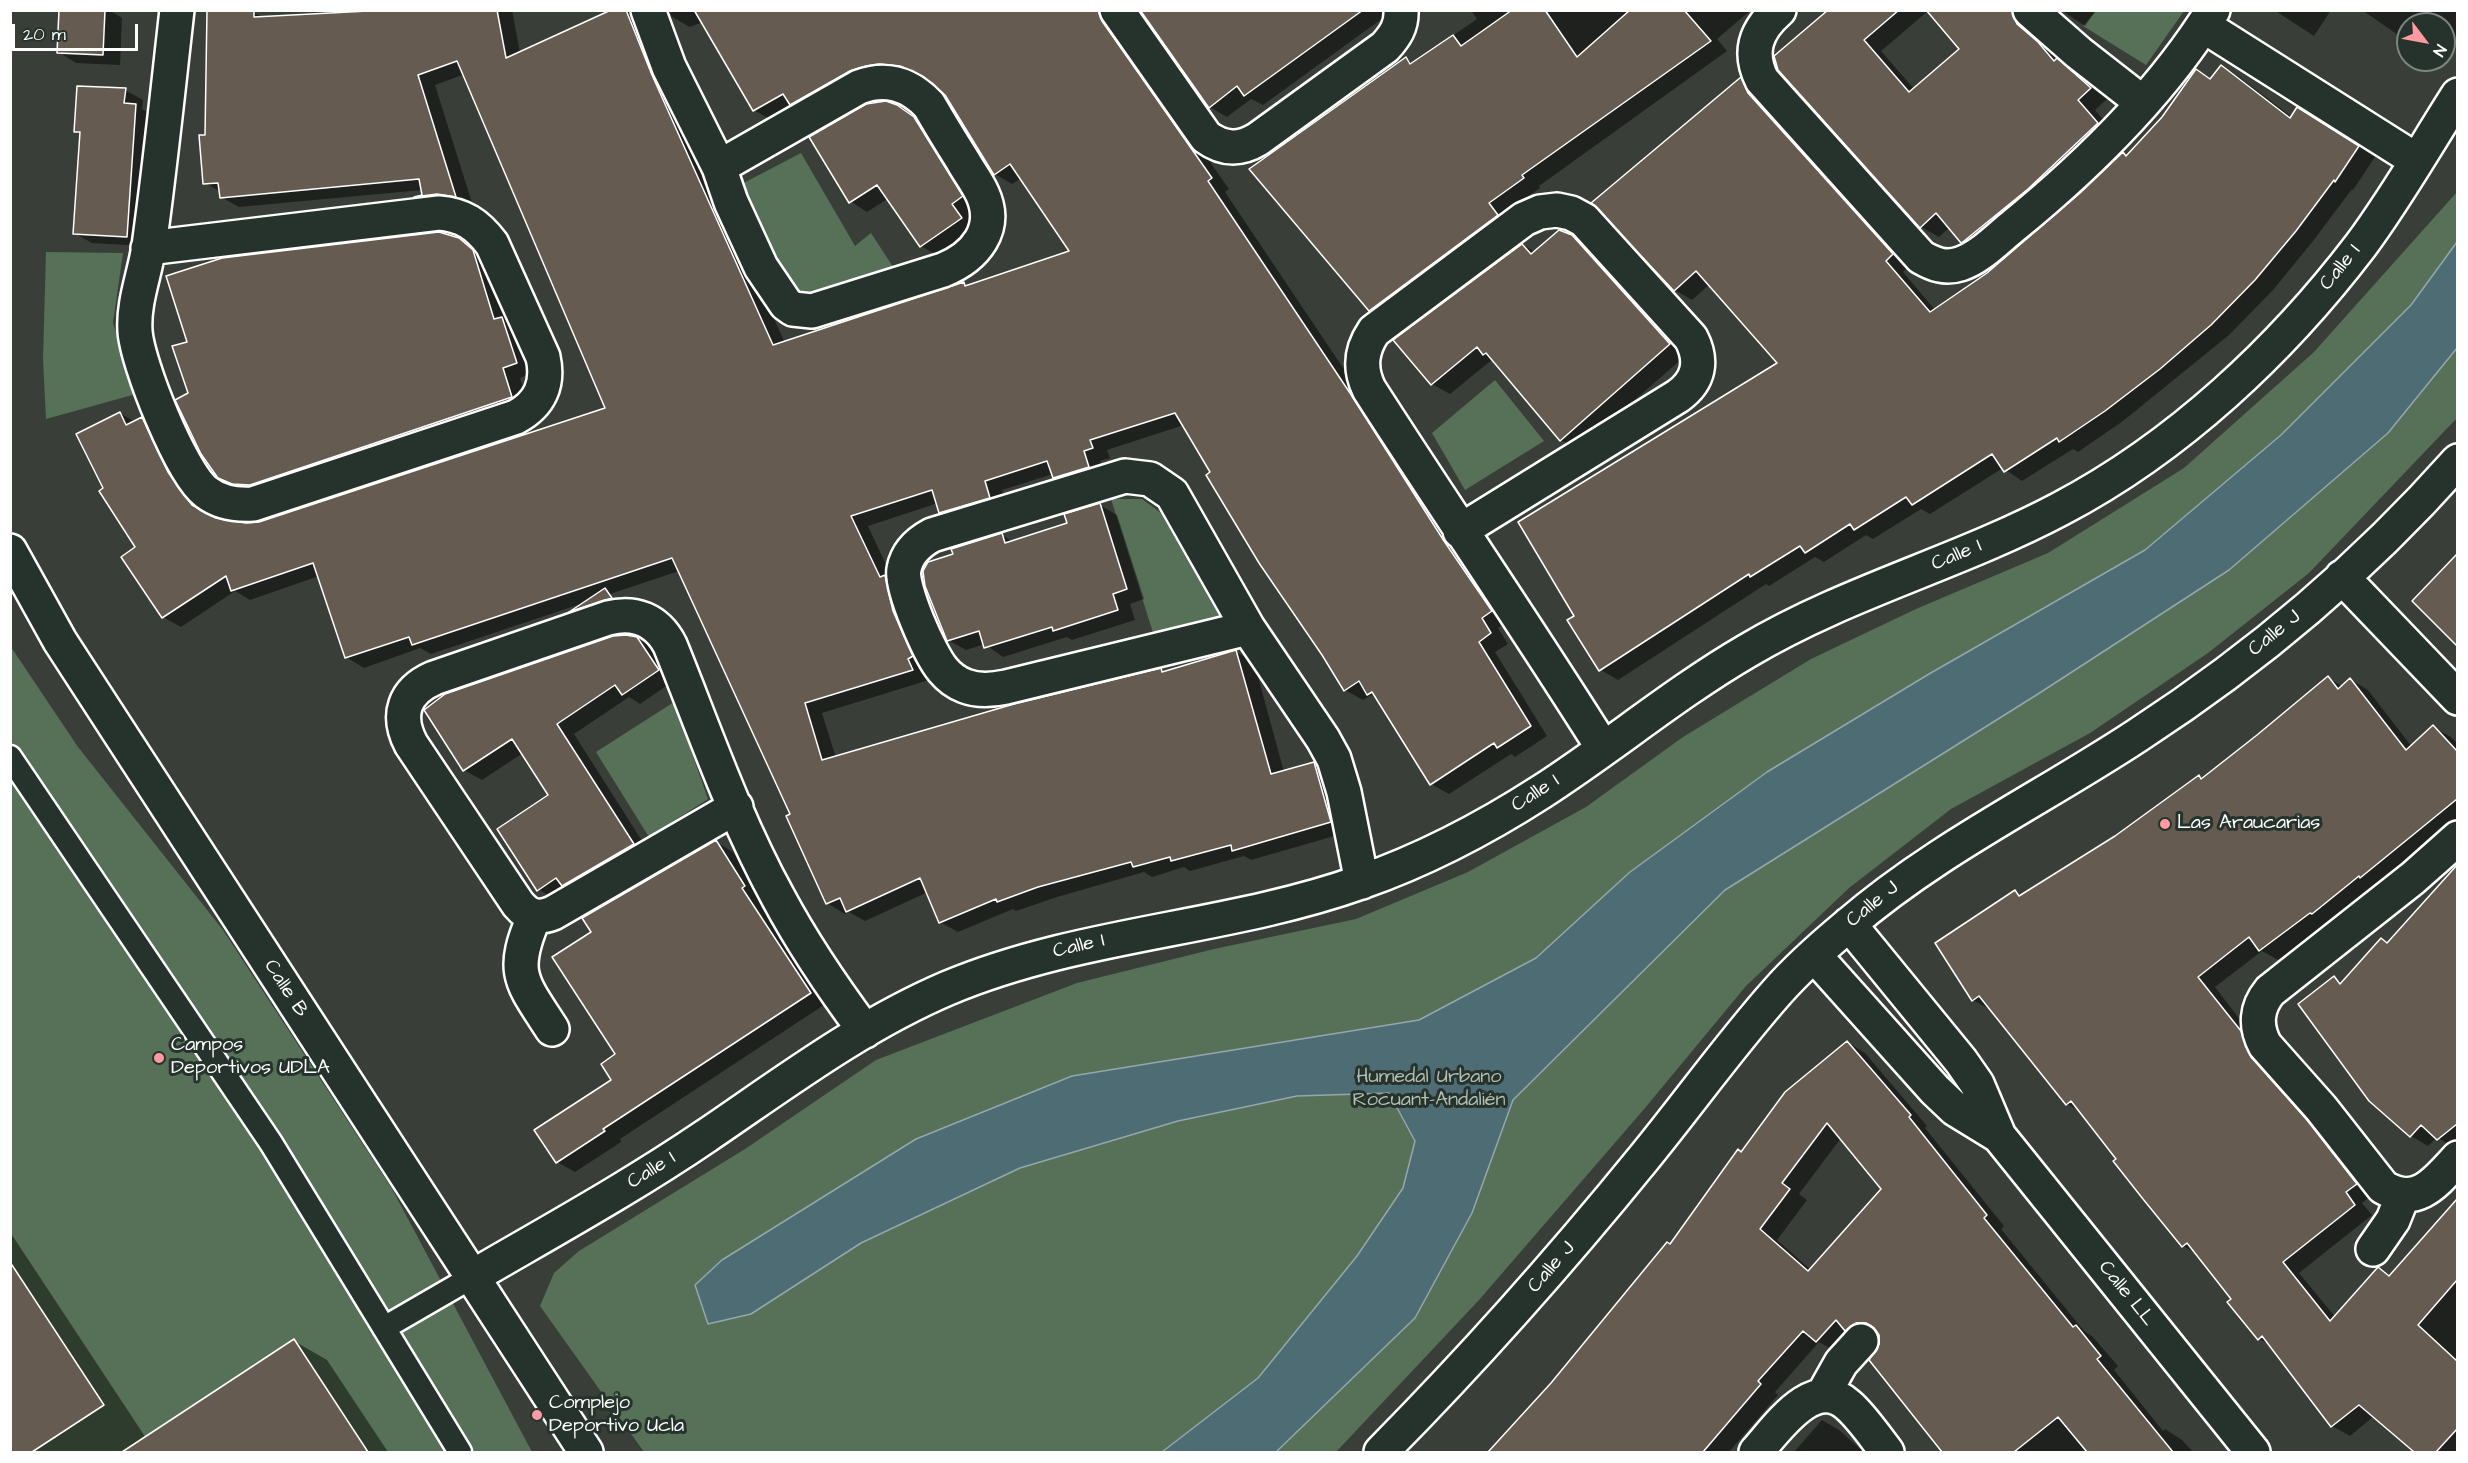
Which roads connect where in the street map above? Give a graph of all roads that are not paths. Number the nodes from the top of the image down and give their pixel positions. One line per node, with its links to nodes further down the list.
1 (177, 10): 12 (street)
2 (648, 10): 11 (street)
3 (1118, 10): 4 (street)
4 (1401, 10)
5 (1779, 10): 9 (street)
6 (2030, 10): 9 (street)
7 (2209, 18): 9 (street); 10 (street)
8 (2457, 95): 10 (street, Calle I)
9 (2143, 102)
10 (2416, 160): 19 (street, Calle I)
11 (719, 167): 11 (street)
12 (148, 248): 12 (street)
13 (2457, 461): 16 (street, Calle J)
14 (1460, 531): 14 (street); 19 (street)
15 (10, 551): 33 (street, Calle B)
16 (2342, 577): 18 (street); 25 (street, Calle J)
17 (1248, 628): 17 (street); 23 (street)
18 (2457, 698)
19 (1603, 748): 23 (street, Calle I)
20 (10, 757): 34 (lane)
21 (736, 807): 24 (street); 24 (street); 28 (street)
22 (2457, 838): 31 (street)
23 (1362, 882): 28 (street, Calle I)
24 (534, 917): 27 (street)
25 (1849, 924): 26 (street, Calle J); 29 (street, Calle LL)
26 (1814, 955): 29 (street, Calle LL); 39 (street, Calle J)
27 (552, 1029)
28 (865, 1031): 33 (street, Calle I)
29 (1999, 1136): 42 (street, Calle LL)
30 (2457, 1158): 31 (street)
31 (2403, 1195): 32 (street)
32 (2373, 1249)
33 (472, 1277): 34 (lane); 38 (street, Calle B)
34 (384, 1328): 37 (lane)
35 (1861, 1341): 36 (street)
36 (1823, 1395): 40 (street); 41 (street)
37 (460, 1452)
38 (586, 1452)
39 (1382, 1452)
40 (1756, 1452)
41 (1887, 1452)
42 (2253, 1452)

